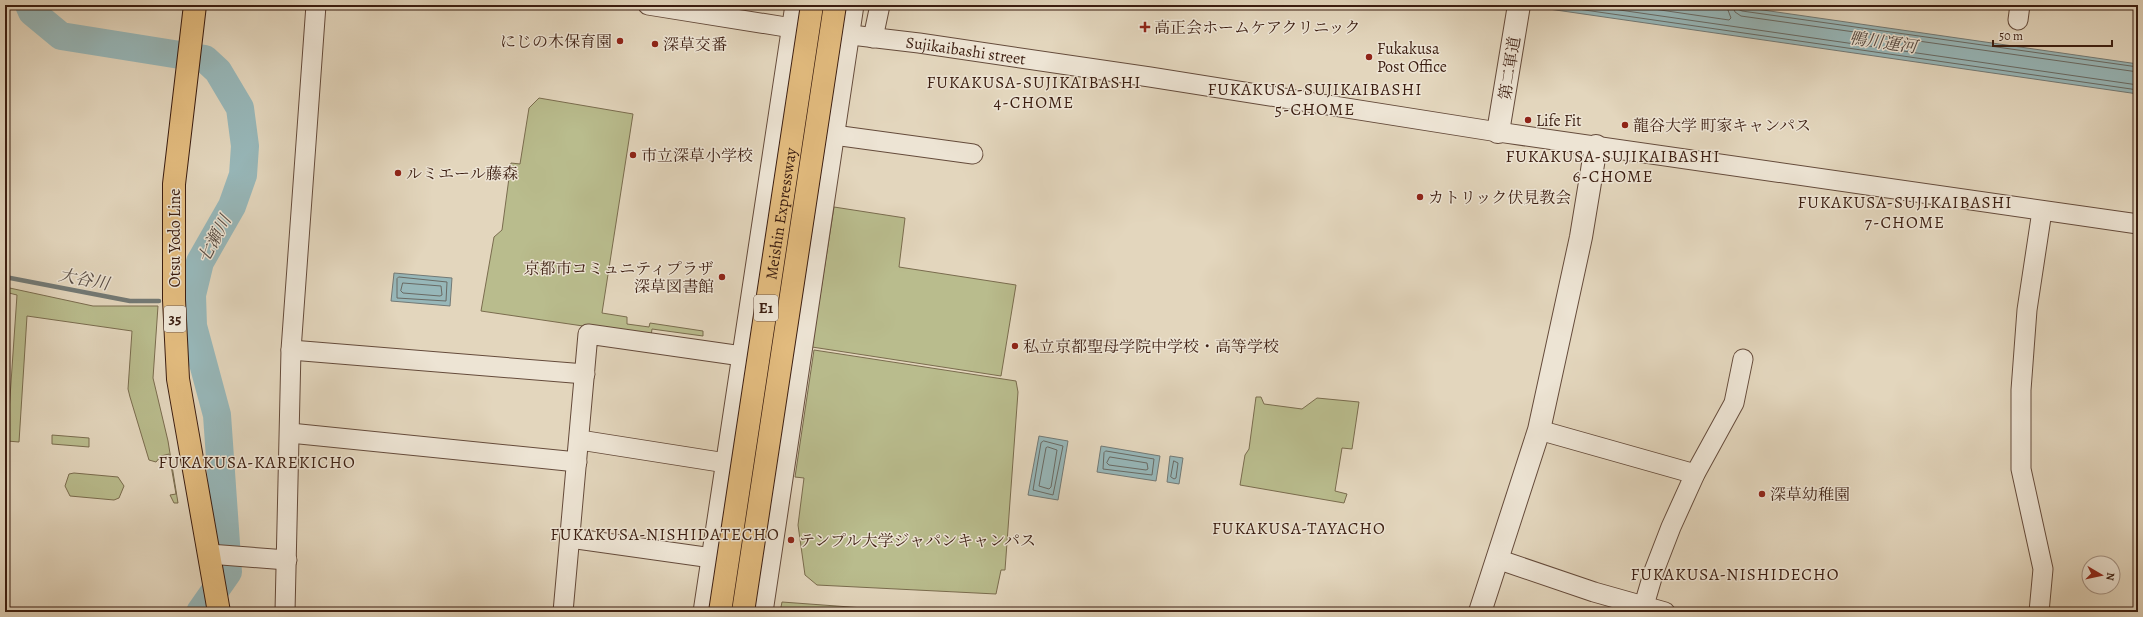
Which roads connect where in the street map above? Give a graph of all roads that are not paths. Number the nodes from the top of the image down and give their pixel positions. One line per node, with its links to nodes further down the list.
1 (195, 5): 30 (main road, Otsu Yodo Line / 35)
2 (316, 5): 19 (street)
3 (796, 5): 10 (street)
4 (812, 5): 39 (main road, Meishin Expressway / E1, bridge)
5 (835, 5): 40 (main road, Meishin Expressway / E1, bridge)
6 (854, 5): 11 (street)
7 (880, 5): 12 (street)
8 (655, 6): 10 (street, Sujikaibashi street)
9 (1519, 7): 13 (street, 第二軍道)
10 (792, 28): 11 (street, Sujikaibashi street); 20 (street)
11 (849, 35): 12 (street, Sujikaibashi street); 14 (street)
12 (873, 38): 13 (street, Sujikaibashi street)
13 (1498, 132): 15 (street, Sujikaibashi street)
14 (834, 135): 16 (street); 41 (street)
15 (1596, 146): 17 (street, Sujikaibashi street); 23 (street)
16 (973, 154)
17 (2042, 211): 18 (street, Sujikaibashi street); 44 (street)
18 (2138, 224)
19 (291, 350): 22 (street); 24 (street)
20 (742, 356): 22 (street); 27 (street)
21 (1743, 359): 28 (street)
22 (585, 374): 25 (street)
23 (1539, 430): 28 (street); 32 (street)
24 (290, 433): 26 (street); 33 (street)
25 (580, 440): 26 (street); 27 (street)
26 (577, 462): 29 (street)
27 (726, 463): 31 (street)
28 (1695, 474): 35 (street)
29 (570, 538): 31 (street); 37 (street)
30 (219, 558): 33 (street); 34 (main road, Otsu Yodo Line / 35)
31 (712, 558): 38 (street)
32 (1497, 559): 35 (street); 42 (street)
33 (287, 560): 36 (street)
34 (218, 606)
35 (1643, 610): 43 (street)
36 (285, 612)
37 (563, 612)
38 (703, 612)
39 (720, 612)
40 (743, 612)
41 (763, 612)
42 (1480, 612)
43 (1665, 612)
44 (2039, 612)

